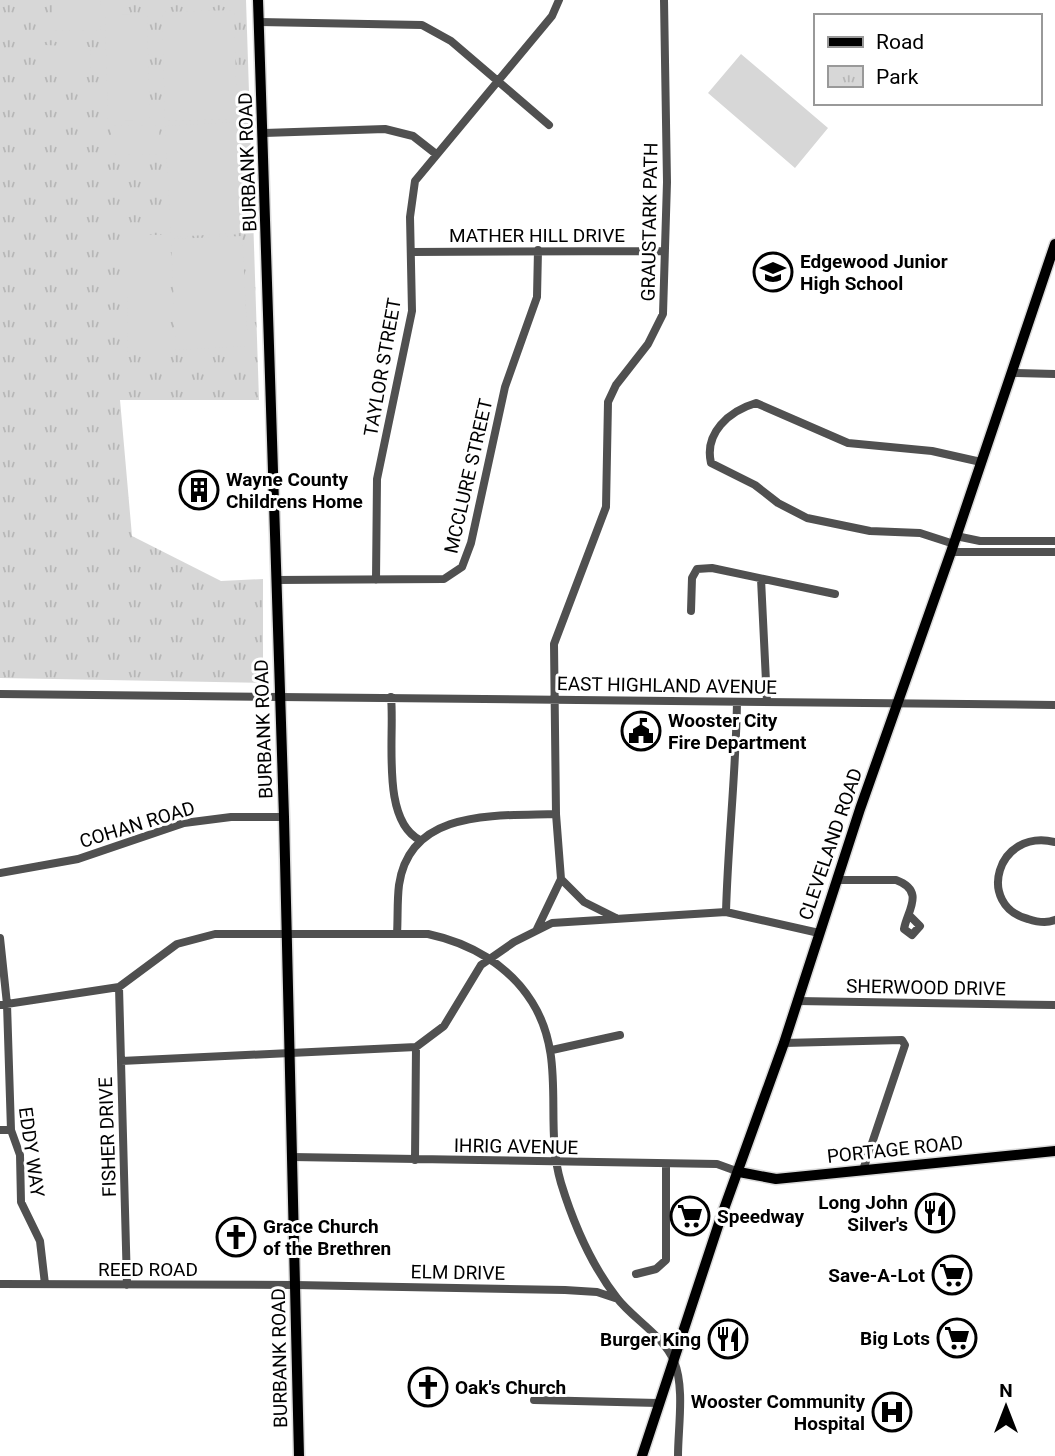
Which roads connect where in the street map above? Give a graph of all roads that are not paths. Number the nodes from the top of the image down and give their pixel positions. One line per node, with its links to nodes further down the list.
1 (258, 0): 4 (main road, BURBANK ROAD)
2 (559, 0): 5 (street, TAYLOR STREET)
3 (664, 0): 11 (street, GRAUSTARK PATH)
4 (259, 22): 5 (street); 7 (main road, BURBANK ROAD)
5 (498, 80): 6 (street); 8 (street, TAYLOR STREET)
6 (549, 125)
7 (264, 132): 8 (street); 23 (main road, BURBANK ROAD)
8 (436, 154): 12 (street, TAYLOR STREET)
9 (1055, 244): 13 (main road, CLEVELAND ROAD)
10 (538, 250): 11 (street, MATHER HILL DRIVE); 12 (street, MATHER HILL DRIVE); 24 (street, MCCLURE STREET)
11 (663, 251): 30 (street, GRAUSTARK PATH)
12 (411, 252): 24 (street, TAYLOR STREET)
13 (1051, 272): 14 (main road, CLEVELAND ROAD)
14 (1013, 373): 15 (street); 16 (main road, CLEVELAND ROAD)
15 (1055, 374)
16 (981, 461): 19 (main road, CLEVELAND ROAD); 19 (street)
17 (1019, 541): 18 (street); 19 (street); 20 (street)
18 (1055, 541)
19 (954, 544): 20 (street); 33 (main road, CLEVELAND ROAD)
20 (1019, 552): 21 (street)
21 (1055, 552)
22 (761, 579): 25 (street); 26 (street); 32 (street)
23 (276, 580): 24 (street, MCCLURE STREET); 28 (main road, BURBANK ROAD)
24 (376, 580)
25 (835, 594)
26 (691, 611)
27 (0, 694): 28 (street, EAST HIGHLAND AVENUE)
28 (279, 696): 29 (street, EAST HIGHLAND AVENUE); 36 (main road, BURBANK ROAD)
29 (391, 697): 30 (street, EAST HIGHLAND AVENUE); 37 (street)
30 (553, 699): 31 (street, EAST HIGHLAND AVENUE); 35 (street, GRAUSTARK PATH)
31 (737, 702): 32 (street, EAST HIGHLAND AVENUE); 42 (street)
32 (767, 702): 33 (street, EAST HIGHLAND AVENUE)
33 (896, 704): 34 (street, EAST HIGHLAND AVENUE); 41 (main road, CLEVELAND ROAD)
34 (1055, 705)
35 (556, 814): 37 (street); 40 (street, GRAUSTARK PATH)
36 (285, 817): 39 (street, COHAN ROAD); 49 (main road, BURBANK ROAD)
37 (420, 840): 48 (street)
38 (1055, 842): 45 (street)
39 (0, 873)
40 (561, 879): 43 (street); 46 (street)
41 (838, 880): 44 (street); 47 (main road, CLEVELAND ROAD)
42 (726, 912): 43 (street); 47 (street)
43 (616, 918): 46 (street)
44 (911, 918)
45 (1055, 920)
46 (537, 929): 51 (street)
47 (819, 933): 53 (main road, CLEVELAND ROAD)
48 (397, 934): 49 (street); 51 (street)
49 (287, 935): 52 (street); 60 (main road, BURBANK ROAD)
50 (0, 938): 54 (street, EDDY WAY)
51 (490, 959): 58 (street); 59 (street)
52 (119, 987): 54 (street); 61 (street, FISHER DRIVE)
53 (797, 1000): 55 (street, SHERWOOD DRIVE); 57 (main road, CLEVELAND ROAD)
54 (3, 1004): 63 (street, EDDY WAY)
55 (1055, 1005)
56 (620, 1035): 59 (street)
57 (784, 1043): 69 (street); 70 (main road, CLEVELAND ROAD)
58 (416, 1046): 60 (street); 66 (street)
59 (552, 1050): 67 (street)
60 (290, 1051): 61 (street); 65 (main road, BURBANK ROAD)
61 (121, 1061): 74 (street, FISHER DRIVE)
62 (0, 1130): 63 (street)
63 (11, 1130): 73 (street, EDDY WAY)
64 (1055, 1151): 69 (main road, PORTAGE ROAD)
65 (292, 1157): 66 (street, IHRIG AVENUE); 75 (main road, BURBANK ROAD)
66 (415, 1160): 67 (street, IHRIG AVENUE)
67 (556, 1163): 68 (street, IHRIG AVENUE); 76 (street)
68 (666, 1164): 70 (street, IHRIG AVENUE); 71 (street)
69 (863, 1170): 70 (main road, PORTAGE ROAD)
70 (738, 1172): 77 (main road, CLEVELAND ROAD)
71 (636, 1274)
72 (0, 1284): 73 (street, REED ROAD)
73 (45, 1284): 74 (street, REED ROAD)
74 (127, 1285): 75 (street, REED ROAD)
75 (295, 1285): 76 (street, ELM DRIVE); 80 (main road, BURBANK ROAD)
76 (618, 1300): 77 (street)
77 (673, 1359): 79 (main road, CLEVELAND ROAD); 82 (street)
78 (534, 1400): 79 (street)
79 (658, 1403): 81 (main road, CLEVELAND ROAD)
80 (299, 1456)
81 (642, 1456)
82 (678, 1456)

